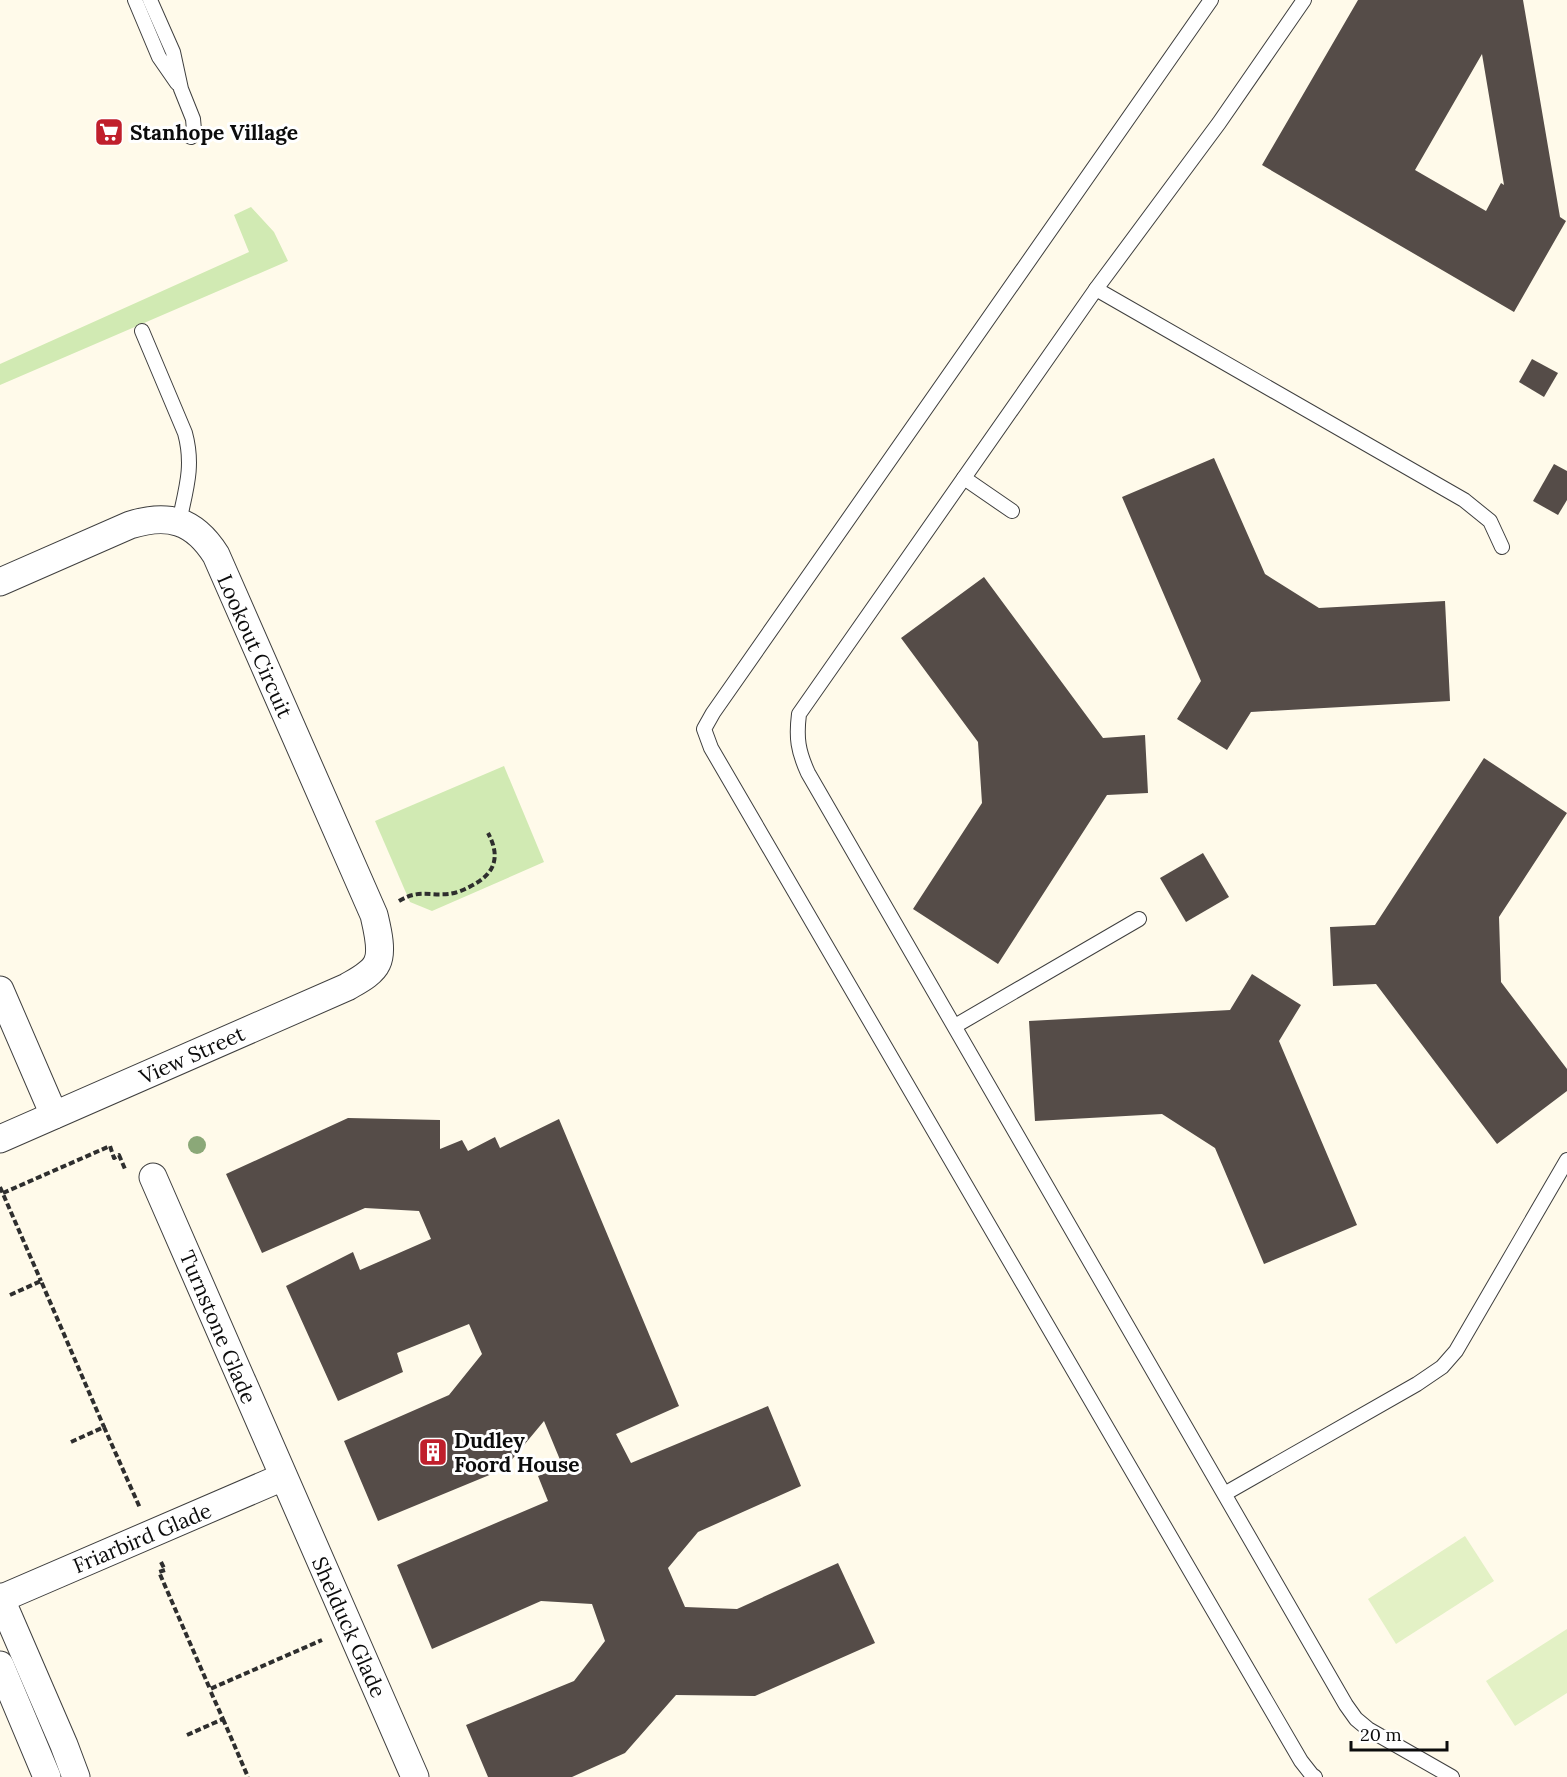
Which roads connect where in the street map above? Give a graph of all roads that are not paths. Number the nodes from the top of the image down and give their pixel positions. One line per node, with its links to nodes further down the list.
1 (135, 0): 5 (lane)
2 (150, 0): 5 (lane)
3 (1211, 0): 29 (lane)
4 (1304, 0): 7 (lane)
5 (182, 89): 6 (lane)
6 (191, 137)
7 (1096, 289): 9 (lane); 12 (lane)
8 (142, 331): 11 (lane)
9 (964, 478): 10 (lane); 17 (lane)
10 (1012, 511)
11 (179, 522): 13 (street, Lookout Circuit); 15 (street, Lookout Circuit)
12 (1502, 547)
13 (0, 582)
14 (1139, 919): 17 (lane)
15 (378, 963): 18 (street, View Street)
16 (0, 990): 18 (street)
17 (955, 1026): 23 (lane)
18 (54, 1115): 19 (street, View Street)
19 (0, 1139)
20 (1567, 1160): 23 (lane)
21 (141, 1176): 22 (street, Turnstone Glade)
22 (283, 1477): 24 (street, Friarbird Glade); 28 (street, Shelduck Glade)
23 (1226, 1493): 30 (lane)
24 (0, 1599): 27 (street)
25 (0, 1665): 26 (street)
26 (47, 1777)
27 (76, 1777)
28 (415, 1777)
29 (1316, 1777)
30 (1452, 1777)

